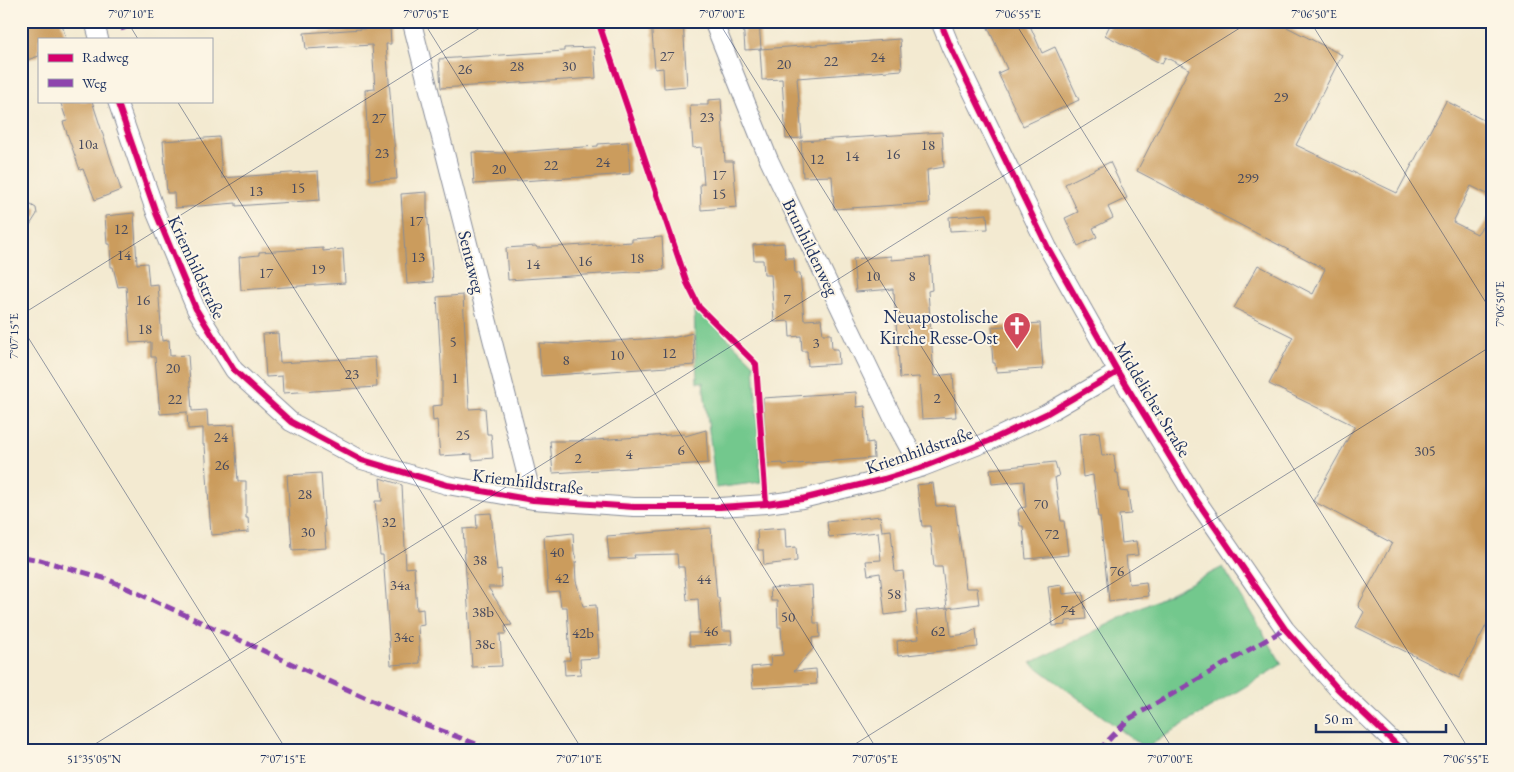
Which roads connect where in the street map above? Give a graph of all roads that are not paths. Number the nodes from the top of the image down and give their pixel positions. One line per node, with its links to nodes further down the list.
1 (94, 21): 5 (street)
2 (713, 21): 8 (street, Brunhildenweg)
3 (940, 21): 7 (street, Middelicher Straße)
4 (412, 23): 9 (street, Sentaweg)
5 (99, 38)
6 (117, 102): 9 (street, Kriemhildstraße)
7 (1118, 372): 8 (street, Kriemhildstraße); 10 (street, Middelicher Straße)
8 (920, 468): 9 (street, Kriemhildstraße)
9 (532, 500)
10 (1402, 751)

